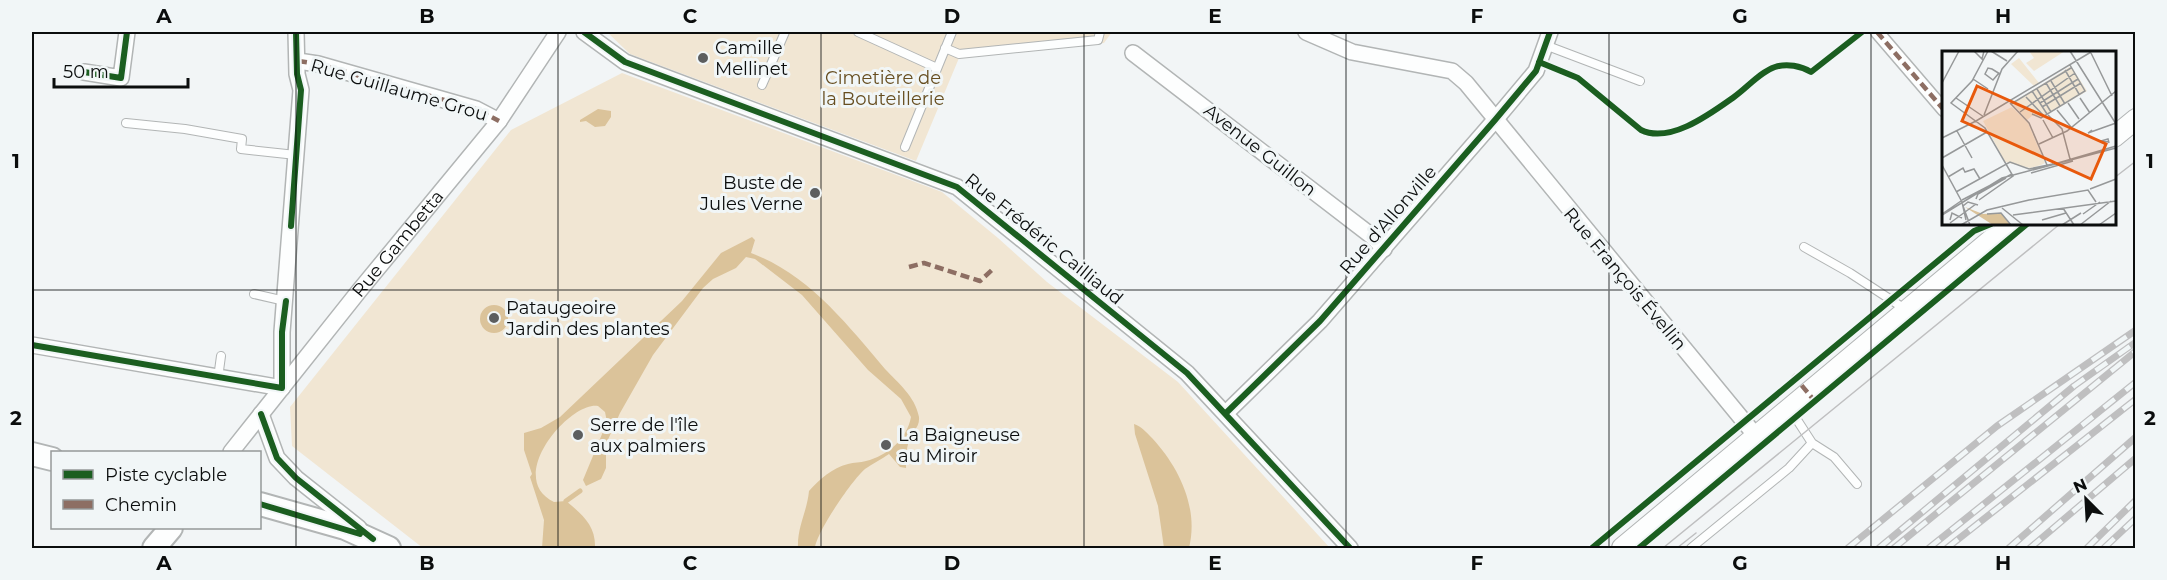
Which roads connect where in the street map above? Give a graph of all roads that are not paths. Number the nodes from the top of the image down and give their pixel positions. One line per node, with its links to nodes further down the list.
1 (128, 32): 16 (street)
2 (296, 32): 14 (street)
3 (558, 32): 22 (street, Rue Gambetta)
4 (785, 32): 18 (lane)
5 (858, 32): 15 (lane)
6 (952, 32): 12 (lane)
7 (1100, 32): 12 (lane)
8 (1306, 32): 21 (street, Rue François Évellin)
9 (1877, 32): 19 (street)
10 (592, 34): 38 (street, Rue Frédéric Cailliaud)
11 (1548, 38): 17 (lane); 21 (street, Rue d'Allonville)
12 (945, 48): 15 (lane)
13 (1133, 53): 29 (street, Avenue Guillon)
14 (298, 62): 22 (street, Rue Guillaume Grou); 26 (street)
15 (937, 68): 25 (lane)
16 (84, 72)
17 (1640, 81)
18 (762, 85)
19 (1942, 108)
20 (2136, 119): 24 (street)
21 (1496, 120): 29 (street, Rue d'Allonville); 40 (street, Rue François Évellin)
22 (499, 121): 36 (street, Rue Gambetta)
23 (126, 123): 26 (lane)
24 (2116, 136)
25 (905, 147)
26 (296, 155): 31 (street)
27 (2009, 225): 32 (street)
28 (1804, 247): 32 (lane)
29 (1384, 249): 38 (street, Rue d'Allonville)
30 (254, 294): 31 (lane)
31 (286, 301): 36 (street)
32 (1906, 310): 37 (street)
33 (32, 345): 35 (street)
34 (221, 356): 35 (lane)
35 (218, 378): 36 (street)
36 (282, 388): 39 (street, Rue Gambetta)
37 (1789, 408): 40 (street); 41 (lane)
38 (1226, 413): 50 (street, Rue Frédéric Cailliaud)
39 (261, 414): 42 (street, Rue Gambetta); 48 (street)
40 (1756, 436): 51 (street)
41 (1812, 443): 45 (lane); 52 (lane)
42 (233, 451)
43 (32, 454): 44 (main road)
44 (51, 459)
45 (1857, 484)
46 (261, 504): 48 (main road)
47 (170, 529): 49 (main road)
48 (381, 544)
49 (154, 549)
50 (1350, 549)
51 (1622, 549)
52 (1691, 549)

